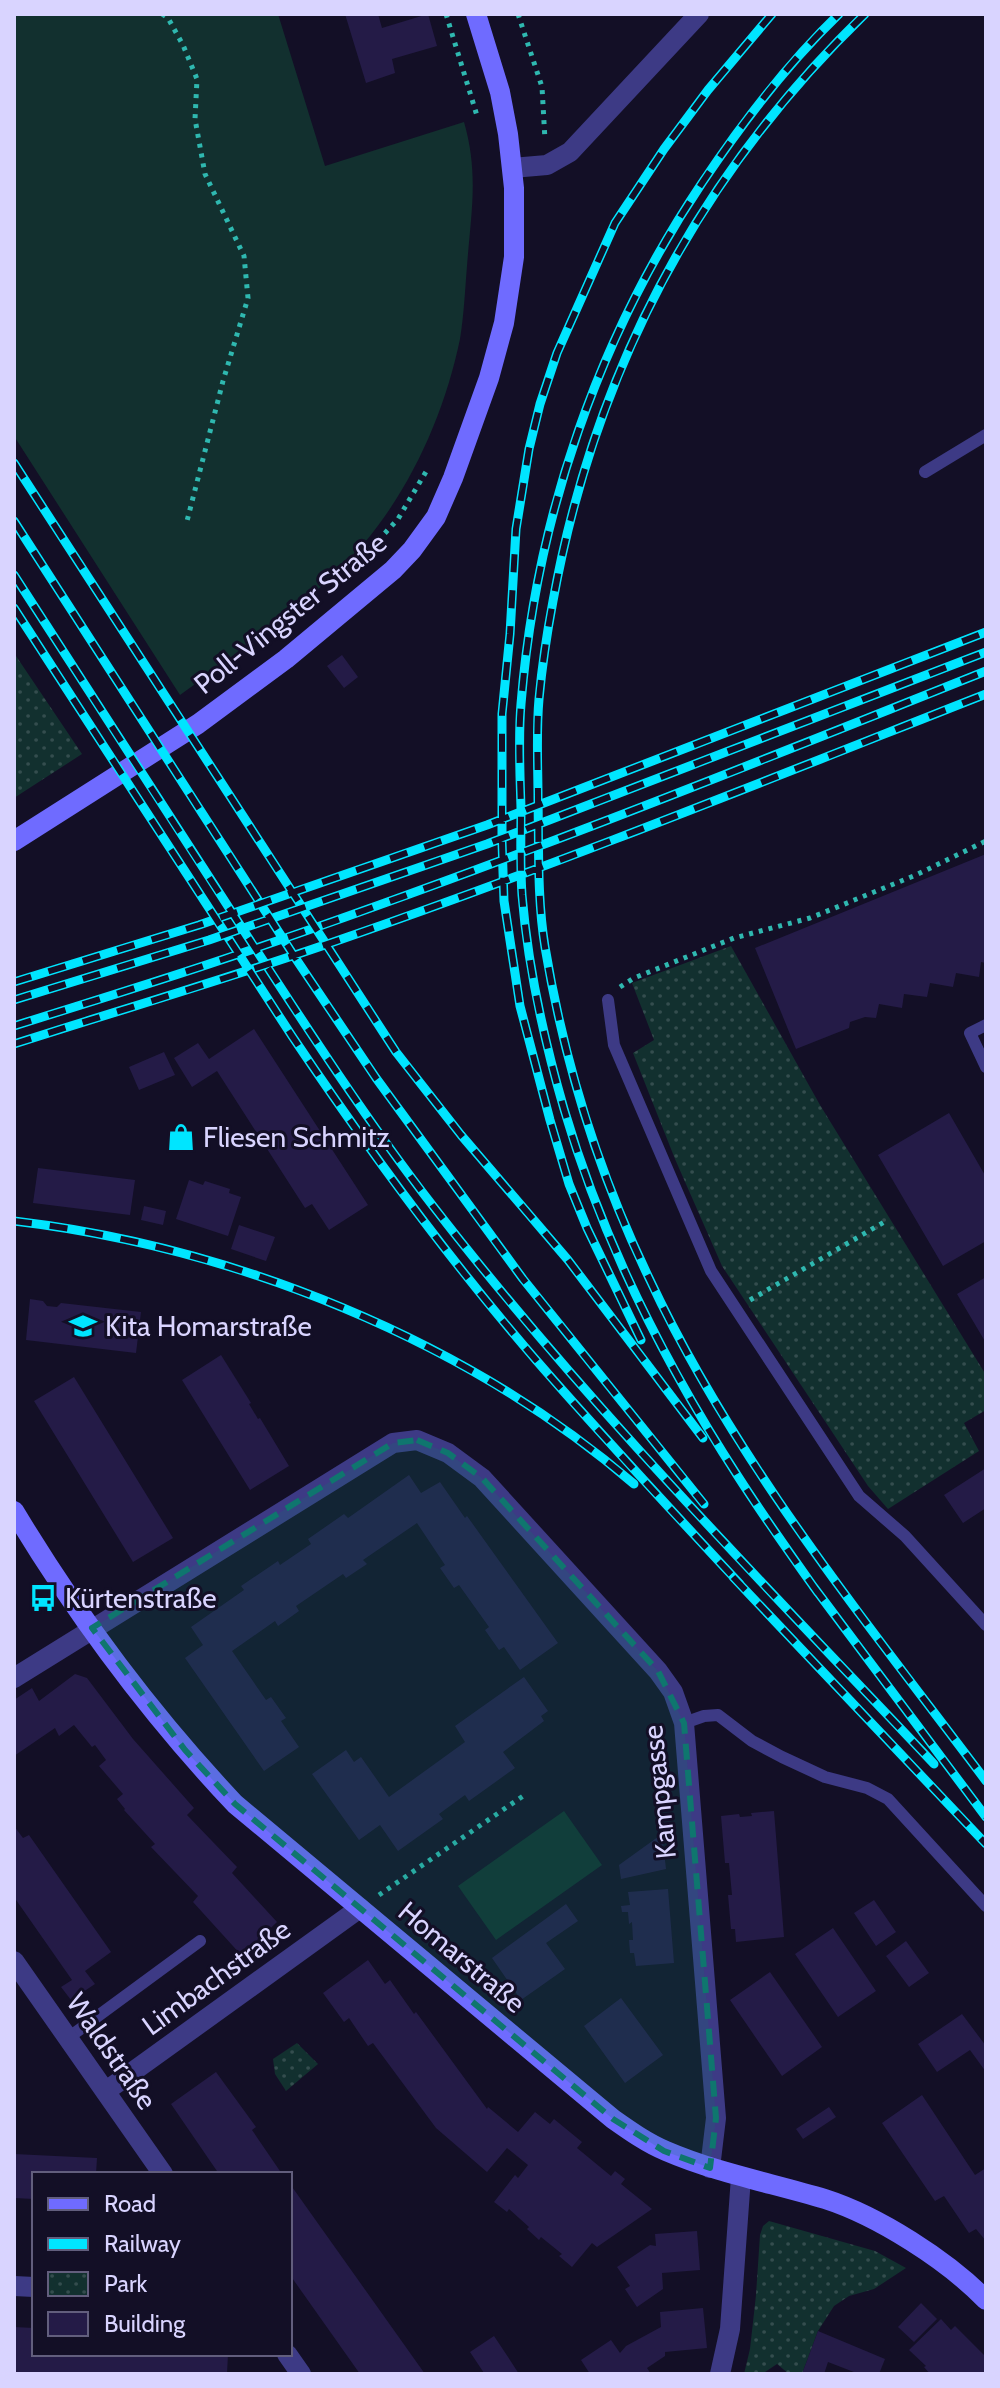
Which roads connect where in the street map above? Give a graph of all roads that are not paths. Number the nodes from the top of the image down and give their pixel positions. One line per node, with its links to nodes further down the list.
1 (476, 14): 3 (street, Poll-Vingster Straße)
2 (699, 14): 3 (street)
3 (512, 168): 6 (street, Poll-Vingster Straße)
4 (986, 435): 5 (lane)
5 (925, 472)
6 (14, 841)
7 (608, 1000): 11 (lane)
8 (986, 1025): 9 (lane)
9 (986, 1067)
10 (14, 1511): 12 (street, Homarstraße)
11 (986, 1625)
12 (92, 1628): 13 (street); 14 (street, Kampgasse); 16 (street, Homarstraße)
13 (14, 1678)
14 (684, 1723): 15 (lane); 21 (street, Kampgasse)
15 (986, 1906)
16 (360, 1908): 20 (street, Limbachstraße); 21 (street, Homarstraße)
17 (200, 1941): 19 (lane)
18 (14, 1961): 19 (street, Waldstraße)
19 (68, 2038): 20 (street, Waldstraße)
20 (106, 2091): 22 (street, Waldstraße)
21 (710, 2168): 23 (street, Homarstraße)
22 (162, 2172)
23 (741, 2177): 24 (street, Homarstraße); 27 (street)
24 (986, 2300)
25 (288, 2356): 26 (street)
26 (301, 2374)
27 (720, 2374)

